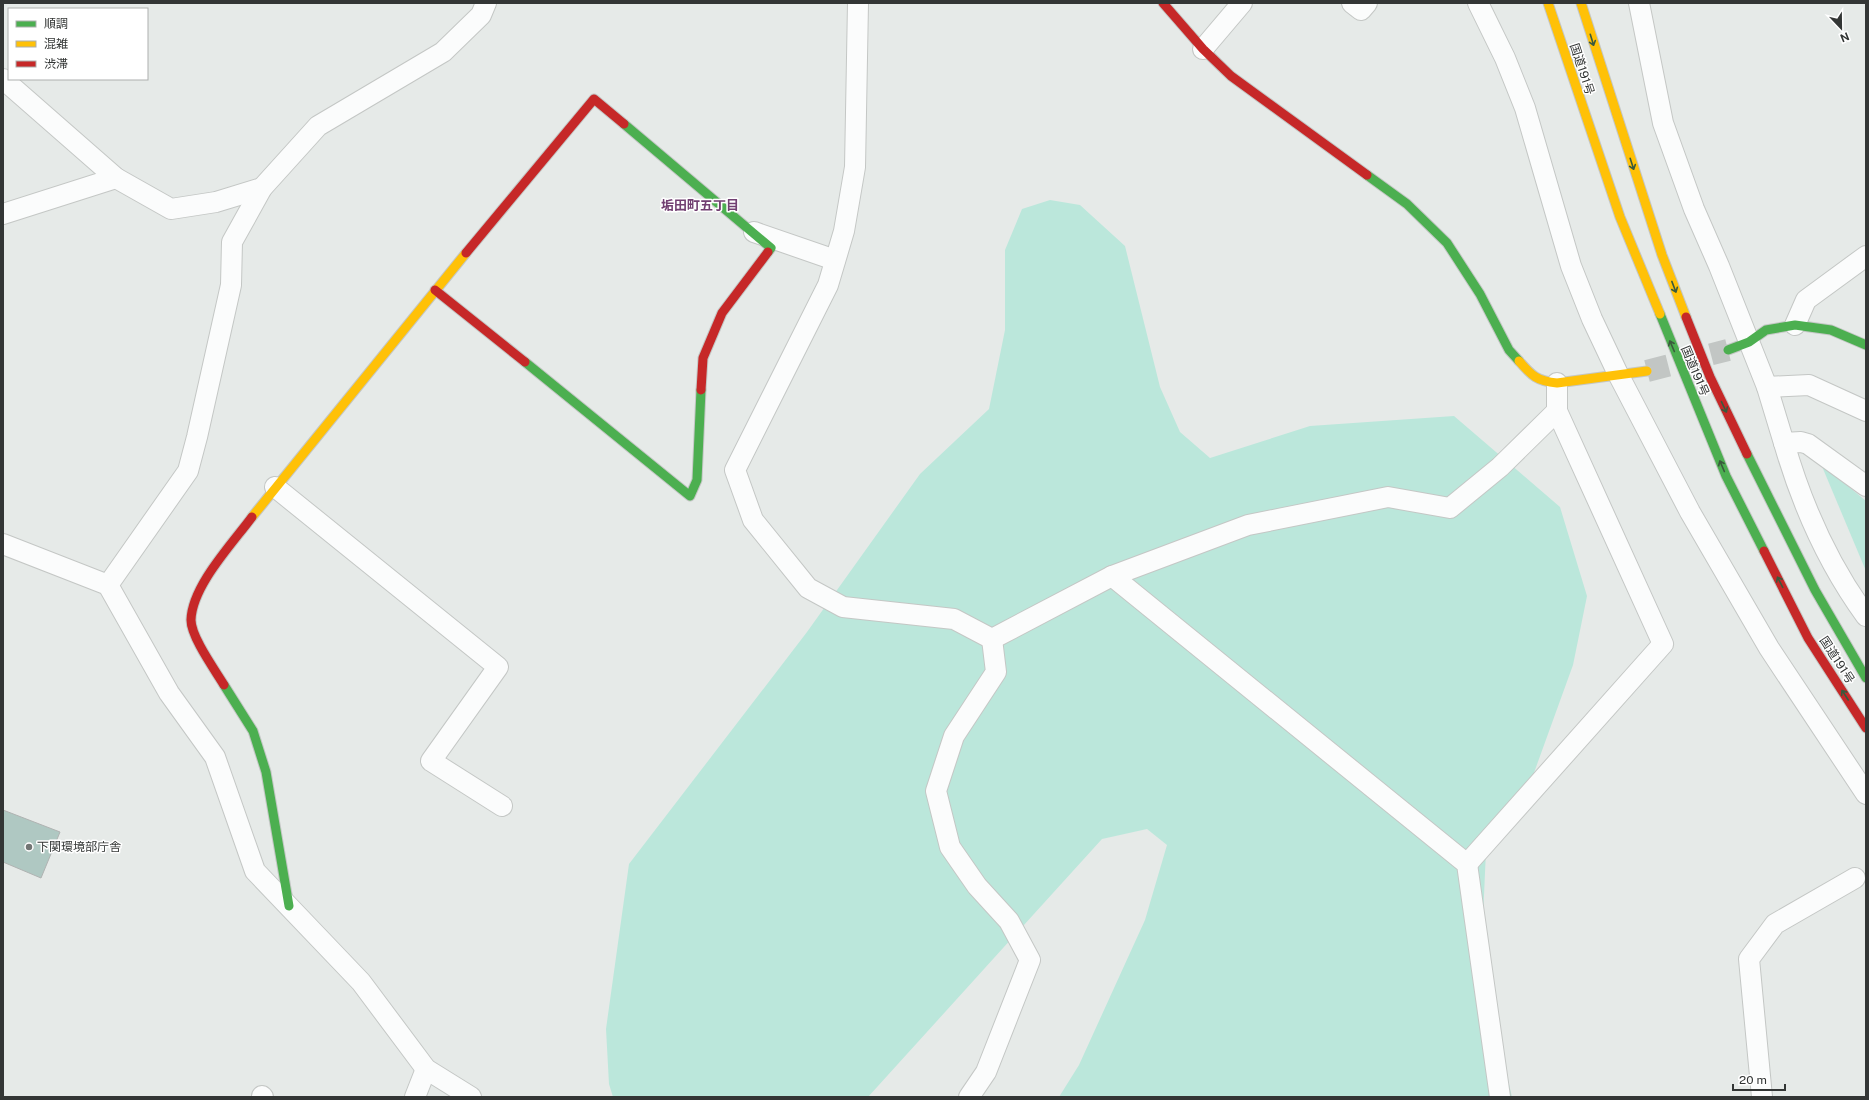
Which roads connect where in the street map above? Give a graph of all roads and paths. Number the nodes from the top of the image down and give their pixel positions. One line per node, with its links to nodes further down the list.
1 (486, 3): 15 (street)
2 (858, 3): 20 (street)
3 (1163, 3): 11 (main road)
4 (1242, 3): 11 (street)
5 (1352, 3): 6 (street)
6 (1367, 3)
7 (1478, 3): 27 (street)
8 (1548, 3): 17 (main road, 国道191号)
9 (1581, 3): 40 (main road, 国道191号, one-way to 40)
10 (1639, 3): 23 (street)
11 (1203, 49): 28 (main road)
12 (3, 79): 14 (street)
13 (1567, 88): 17 (main road)
14 (116, 178): 15 (street); 16 (street)
15 (262, 188): 37 (street)
16 (3, 214)
17 (1620, 217): 41 (main road, 国道191号, one-way to 17)
18 (751, 231): 20 (street); 21 (main road); 21 (main road)
19 (1866, 256): 22 (street)
20 (835, 260): 39 (street)
21 (435, 290): 34 (main road)
22 (1795, 324): 23 (main road); 24 (main road)
23 (1750, 342): 25 (main road); 29 (street)
24 (1866, 345)
25 (1728, 350)
26 (1648, 370): 27 (main road)
27 (1618, 374): 28 (main road); 42 (street)
28 (1557, 383): 30 (street)
29 (1767, 387): 31 (street); 32 (street)
30 (1557, 410): 36 (street); 44 (street)
31 (1866, 412)
32 (1784, 443): 33 (street); 38 (street)
33 (1866, 486)
34 (275, 487): 43 (street); 46 (main road)
35 (3, 544): 37 (street)
36 (1112, 576): 39 (street); 44 (street)
37 (108, 585): 46 (street)
38 (1866, 616)
39 (992, 639): 50 (street)
40 (1866, 678)
41 (1866, 728)
42 (1866, 794)
43 (502, 806)
44 (1466, 864): 51 (street)
45 (1855, 878): 52 (street)
46 (289, 906): 47 (street)
47 (426, 1068): 48 (street); 49 (street)
48 (415, 1097)
49 (471, 1097)
50 (969, 1097)
51 (1500, 1097)
52 (1762, 1097)

